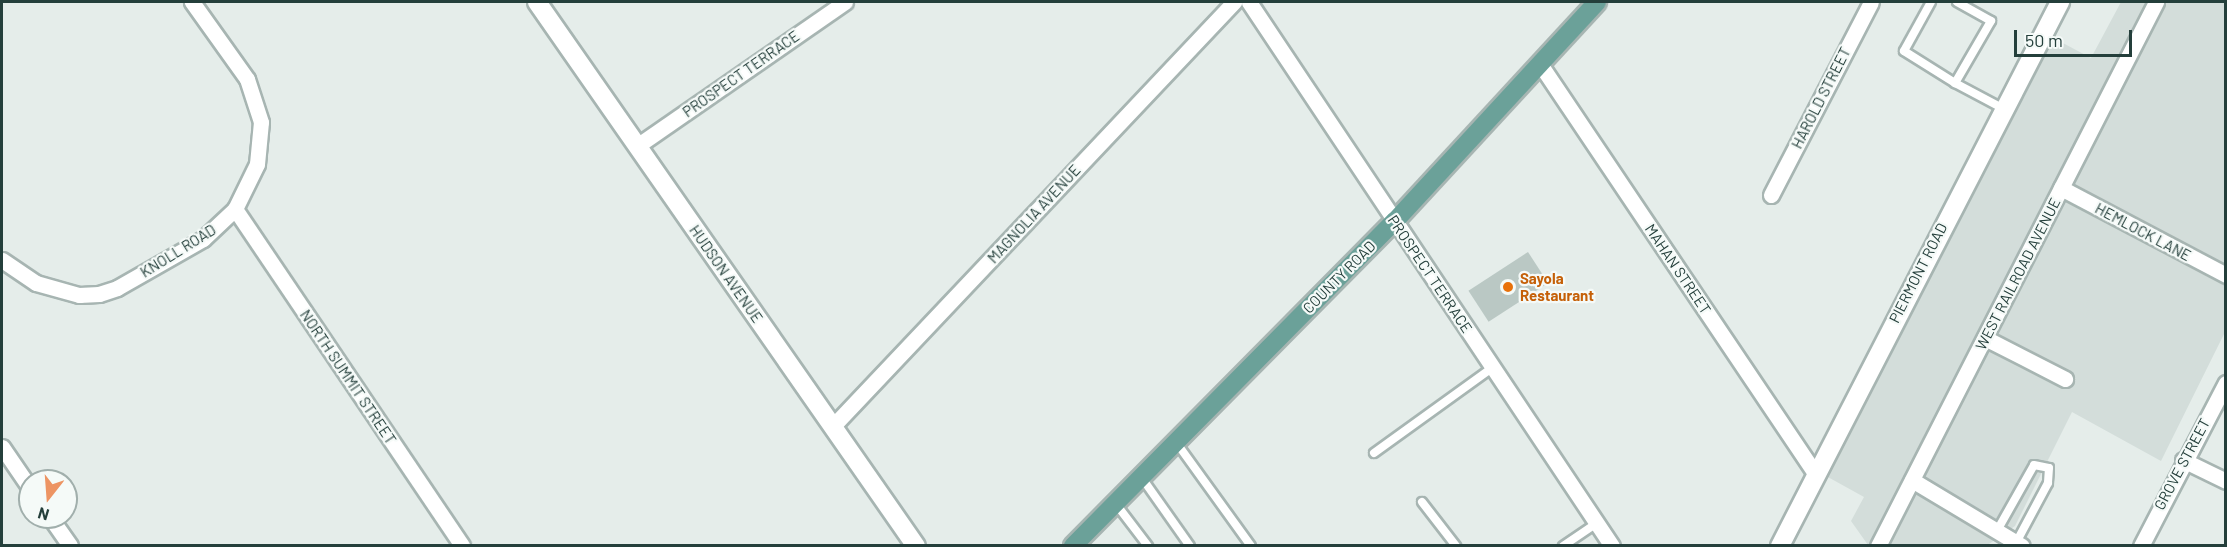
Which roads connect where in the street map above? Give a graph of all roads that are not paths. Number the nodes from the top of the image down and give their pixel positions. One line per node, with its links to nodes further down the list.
1 (192, 2): 18 (street, KNOLL ROAD)
2 (537, 2): 15 (street, HUDSON AVENUE)
3 (845, 2): 15 (street, PROSPECT TERRACE)
4 (1234, 2): 26 (street, MAGNOLIA AVENUE)
5 (1249, 2): 19 (street, PROSPECT TERRACE)
6 (1597, 2): 12 (main road, COUNTY ROAD)
7 (1871, 2): 17 (street, HAROLD STREET)
8 (1931, 2): 13 (lane)
9 (1957, 2): 13 (lane)
10 (2060, 2): 14 (street, PIERMONT ROAD)
11 (2156, 2): 16 (street, WEST RAILROAD AVENUE)
12 (1540, 64): 19 (main road, COUNTY ROAD); 32 (street, MAHAN STREET)
13 (1955, 83): 14 (lane)
14 (2004, 109): 32 (street, PIERMONT ROAD)
15 (637, 146): 26 (street, HUDSON AVENUE)
16 (2061, 188): 21 (street, HEMLOCK LANE); 22 (street, WEST RAILROAD AVENUE)
17 (1771, 195)
18 (235, 209): 20 (street, KNOLL ROAD); 43 (street, NORTH SUMMIT STREET)
19 (1395, 221): 23 (street, PROSPECT TERRACE); 27 (main road, COUNTY ROAD)
20 (2, 260)
21 (2226, 275)
22 (1985, 338): 24 (street); 34 (street, WEST RAILROAD AVENUE)
23 (1492, 368): 29 (lane); 38 (street, PROSPECT TERRACE)
24 (2065, 379)
25 (2226, 383): 30 (street, GROVE STREET)
26 (833, 426): 44 (street, HUDSON AVENUE)
27 (1176, 442): 33 (main road, COUNTY ROAD); 48 (lane)
28 (2, 447): 31 (street)
29 (1374, 453)
30 (2182, 460): 35 (street); 54 (street, GROVE STREET)
31 (18, 470)
32 (1816, 474): 52 (street, PIERMONT ROAD)
33 (1142, 477): 37 (main road, COUNTY ROAD); 47 (lane)
34 (1912, 480): 40 (street); 53 (street, WEST RAILROAD AVENUE)
35 (2226, 481)
36 (1422, 502): 49 (lane)
37 (1116, 503): 45 (main road, COUNTY ROAD); 46 (lane)
38 (1597, 523): 50 (lane); 51 (street, PROSPECT TERRACE)
39 (58, 529): 42 (street)
40 (1998, 530): 41 (street); 41 (lane)
41 (2019, 543)
42 (70, 546)
43 (462, 546)
44 (916, 546)
45 (1073, 546)
46 (1148, 546)
47 (1190, 546)
48 (1251, 546)
49 (1456, 546)
50 (1563, 546)
51 (1612, 546)
52 (1780, 546)
53 (1878, 546)
54 (2140, 546)

